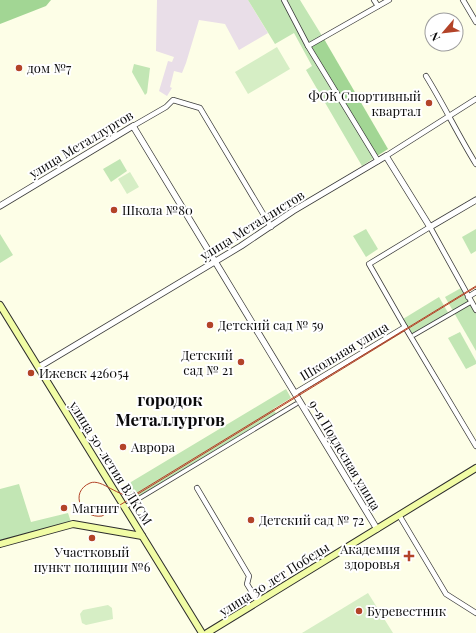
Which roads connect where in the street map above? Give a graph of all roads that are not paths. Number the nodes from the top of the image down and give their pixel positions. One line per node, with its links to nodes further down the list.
1 (284, 0): 7 (street)
2 (374, 0): 5 (street)
3 (389, 0): 5 (street)
4 (463, 0): 6 (street)
5 (378, 6): 7 (street)
6 (476, 22)
7 (308, 46): 13 (street)
8 (426, 76): 10 (street)
9 (476, 99): 10 (street, улица Металлистов)
10 (450, 116): 12 (street, улица Металлистов); 14 (street)
11 (133, 126): 16 (street, улица Металлургов); 17 (street, улица Металлургов); 19 (street, 9-я Подлесная улица)
12 (386, 156): 13 (street, улица Металлистов); 18 (street)
13 (378, 161): 17 (street, улица Металлистов)
14 (476, 164)
15 (476, 200): 18 (street)
16 (0, 206)
17 (271, 227): 19 (street, улица Металлистов)
18 (430, 227): 21 (street); 25 (street)
19 (216, 261): 27 (street, улица Металлистов); 28 (street, 9-я Подлесная улица)
20 (476, 292): 21 (street)
21 (468, 297): 22 (street)
22 (471, 302): 24 (street); 26 (street)
23 (0, 305): 27 (main road, улица 50-летия ВЛКСМ)
24 (476, 310)
25 (405, 327): 28 (street, Школьная улица); 30 (street)
26 (414, 335)
27 (39, 367): 33 (main road, улица 50-летия ВЛКСМ)
28 (295, 393): 35 (street, 9-я Подлесная улица)
29 (296, 404): 33 (street)
30 (476, 446)
31 (476, 468): 34 (main road, улица 30 лет Победы)
32 (196, 488): 38 (street)
33 (125, 507): 36 (main road, улица 50-летия ВЛКСМ)
34 (399, 515): 35 (main road, улица 30 лет Победы); 39 (street)
35 (377, 529): 38 (main road, улица 30 лет Победы)
36 (142, 536): 37 (main road); 40 (main road, улица 50-летия ВЛКСМ)
37 (0, 544)
38 (258, 602): 41 (main road, улица 30 лет Победы)
39 (476, 613)
40 (202, 633)
41 (207, 633)

